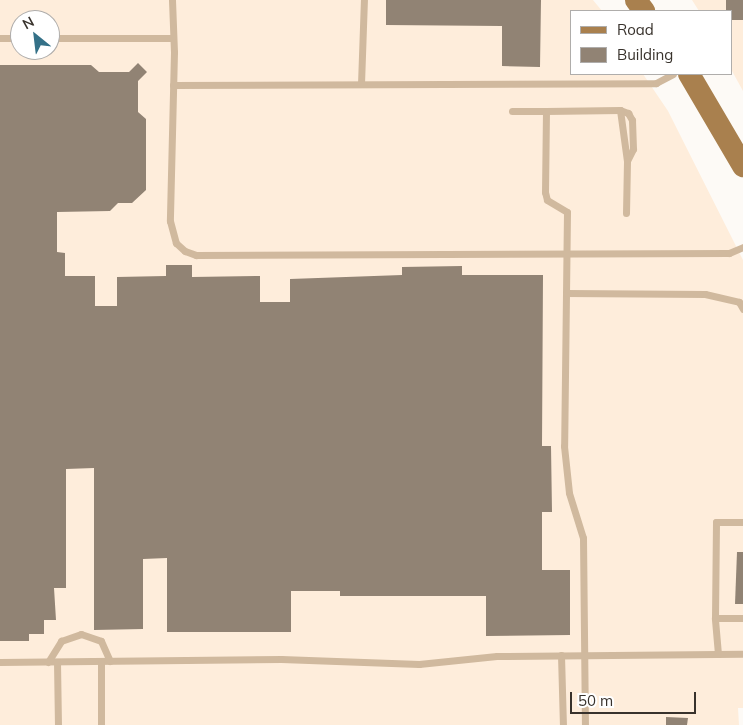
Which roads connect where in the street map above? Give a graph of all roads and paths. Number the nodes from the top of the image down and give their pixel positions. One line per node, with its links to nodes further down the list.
1 (172, 0): 4 (lane)
2 (364, 0): 7 (lane)
3 (60, 38): 4 (lane)
4 (172, 38): 8 (lane)
5 (671, 75): 7 (lane)
6 (690, 75): 11 (main road)
7 (361, 84): 8 (lane)
8 (173, 85): 14 (lane)
9 (512, 111): 10 (lane)
10 (546, 111): 12 (lane); 14 (lane)
11 (743, 166)
12 (626, 213)
13 (743, 247): 14 (lane)
14 (566, 254): 15 (lane)
15 (566, 292): 16 (lane); 20 (lane)
16 (743, 309)
17 (743, 522): 18 (lane)
18 (715, 618): 19 (lane); 21 (lane)
19 (743, 618)
20 (584, 654): 21 (lane); 23 (lane); 32 (lane)
21 (718, 654): 22 (lane)
22 (743, 654)
23 (561, 655): 28 (lane); 31 (lane)
24 (0, 662): 25 (lane)
25 (48, 662): 26 (lane); 28 (lane)
26 (57, 662): 27 (lane); 29 (lane)
27 (102, 662): 28 (lane); 30 (lane)
28 (110, 662)
29 (58, 725)
30 (101, 725)
31 (563, 725)
32 (585, 725)

